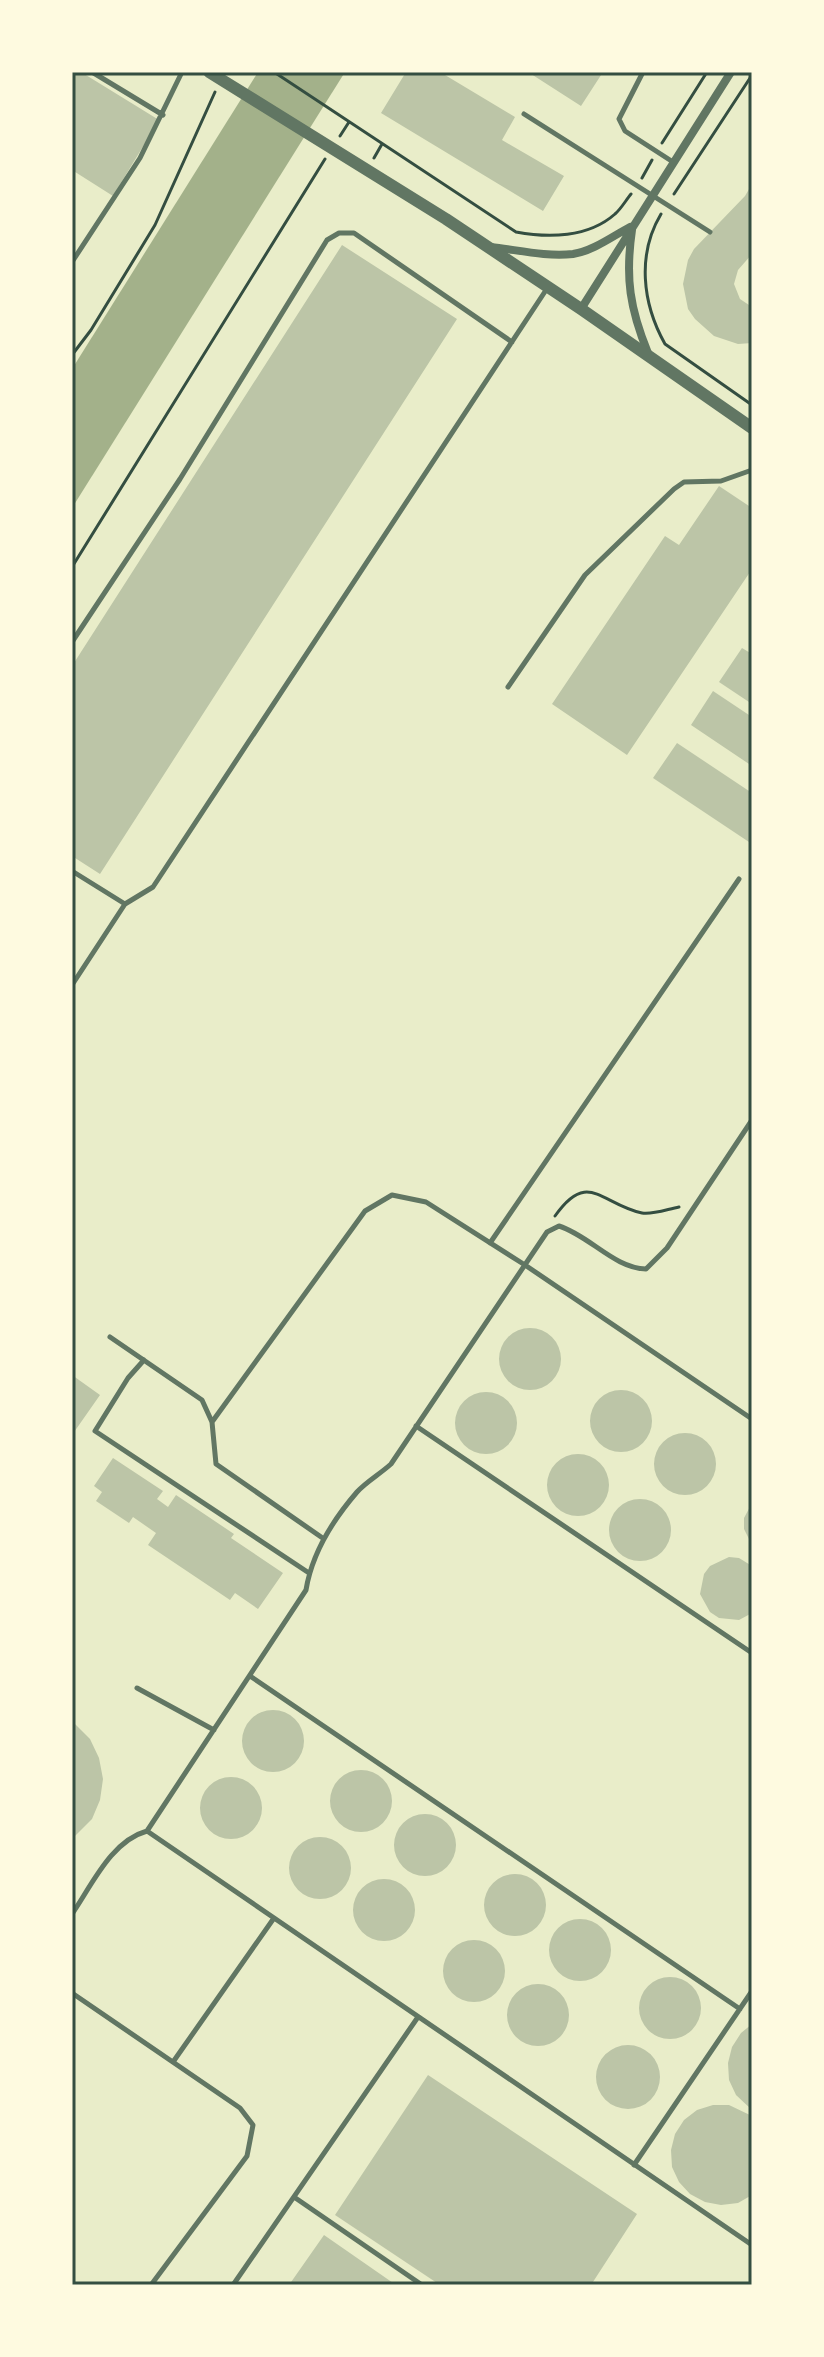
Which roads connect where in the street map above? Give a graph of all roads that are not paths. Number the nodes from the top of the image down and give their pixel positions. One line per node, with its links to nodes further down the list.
1 (92, 72): 7 (lane)
2 (182, 72): 7 (lane)
3 (209, 72): 12 (street)
4 (643, 72): 8 (lane)
5 (731, 72): 8 (street)
6 (524, 114): 9 (lane)
7 (163, 115): 13 (lane)
8 (673, 162): 9 (street)
9 (652, 196): 10 (street); 11 (lane)
10 (632, 226): 12 (street); 15 (street); 17 (street)
11 (710, 232)
12 (486, 246): 14 (street)
13 (72, 262)
14 (549, 287): 15 (street); 16 (lane)
15 (581, 309): 17 (street)
16 (512, 342): 20 (lane); 24 (lane)
17 (649, 356): 18 (street)
18 (752, 428)
19 (752, 470): 21 (lane)
20 (72, 642)
21 (508, 687)
22 (72, 871): 24 (lane)
23 (739, 879): 27 (lane)
24 (125, 904): 25 (lane)
25 (72, 985)
26 (752, 1120): 28 (lane)
27 (490, 1243): 28 (lane); 32 (lane)
28 (525, 1265): 31 (lane); 33 (lane)
29 (110, 1337): 30 (lane)
30 (144, 1360): 32 (lane); 35 (lane)
31 (752, 1419)
32 (212, 1422): 34 (lane)
33 (416, 1426): 34 (lane); 36 (lane)
34 (324, 1539): 35 (lane)
35 (309, 1573): 37 (lane)
36 (752, 1653)
37 (250, 1676): 39 (lane); 45 (lane)
38 (137, 1688): 39 (lane)
39 (214, 1730): 40 (lane)
40 (147, 1831): 41 (lane); 42 (lane)
41 (72, 1914)
42 (274, 1918): 46 (lane); 47 (lane)
43 (752, 1991): 45 (lane)
44 (72, 1993): 47 (lane)
45 (740, 2009): 48 (lane)
46 (418, 2017): 48 (lane); 49 (lane)
47 (173, 2062): 51 (lane)
48 (634, 2165): 50 (lane)
49 (294, 2197): 52 (lane); 53 (lane)
50 (752, 2245)
51 (151, 2285)
52 (233, 2285)
53 (422, 2285)

